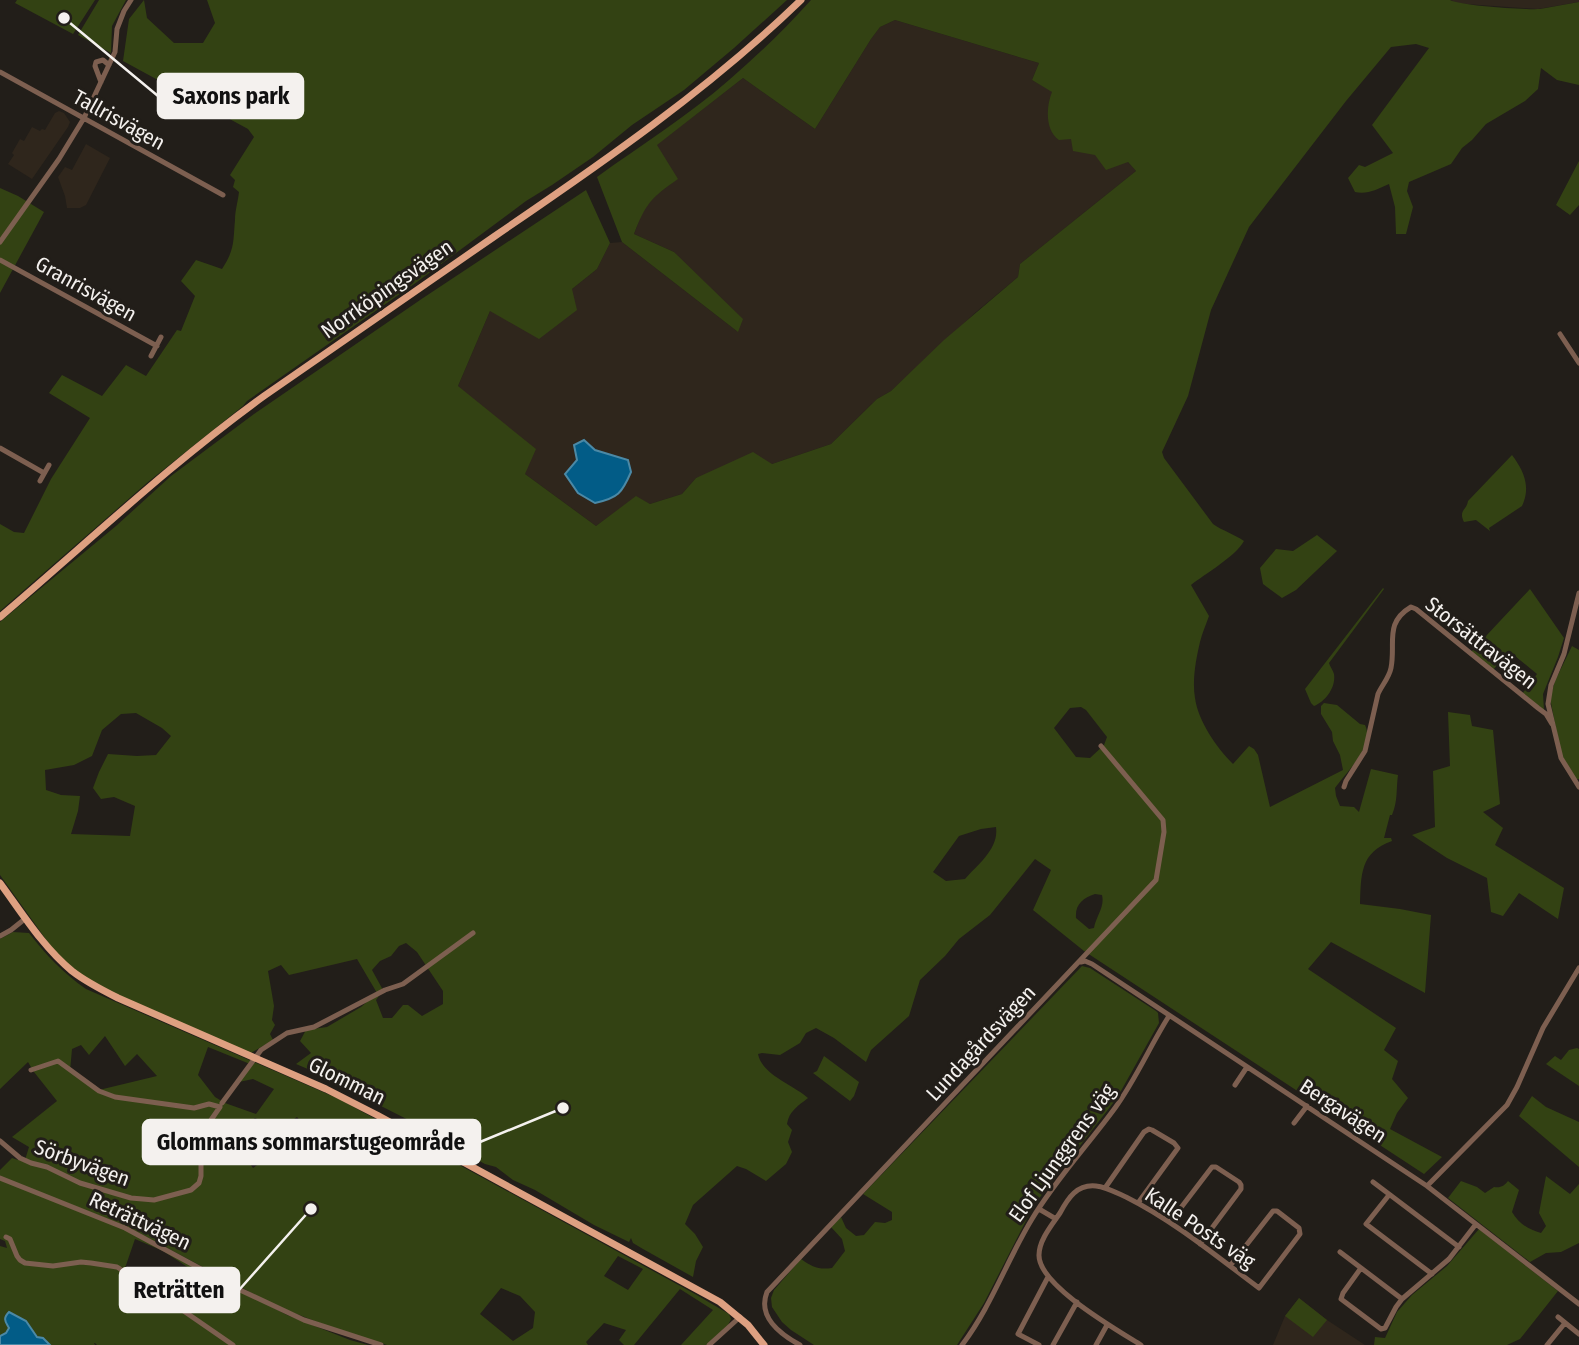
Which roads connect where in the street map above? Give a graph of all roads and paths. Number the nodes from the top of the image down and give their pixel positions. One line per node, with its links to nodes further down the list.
1 (131, 0): 3 (street)
2 (801, 0): 20 (main road, Norrköpingsvägen)
3 (109, 65): 5 (street); 5 (street)
4 (0, 72): 6 (street, Tallrisvägen)
5 (101, 82): 6 (street)
6 (84, 118): 7 (street, Tallrisvägen); 8 (street)
7 (223, 195)
8 (0, 242)
9 (0, 260): 12 (street, Granrisvägen)
10 (1560, 334): 14 (street)
11 (161, 337): 12 (street)
12 (156, 346): 13 (street)
13 (151, 356)
14 (1579, 363)
15 (0, 448): 17 (street)
16 (49, 465): 17 (street)
17 (44, 473): 18 (street)
18 (40, 481)
19 (1579, 593): 21 (street)
20 (0, 617)
21 (1552, 724): 23 (street, Storsättravägen); 24 (street)
22 (1101, 746): 29 (street, Lundagårdsvägen)
23 (1344, 787)
24 (1579, 787)
25 (0, 883): 26 (main road, Glomman)
26 (26, 918): 28 (street); 32 (main road, Glomman)
27 (473, 933): 32 (street, Sörbyvägen)
28 (0, 936)
29 (1079, 963): 31 (street, Bergavägen); 74 (street, Lundagårdsvägen)
30 (1579, 968): 44 (street)
31 (1169, 1016): 33 (street, Bergavägen); 48 (street, Elof Ljunggrens väg)
32 (254, 1058): 36 (street, Sörbyvägen); 63 (main road, Glomman)
33 (1247, 1067): 35 (street); 37 (street, Bergavägen)
34 (31, 1070): 36 (street)
35 (1235, 1085)
36 (221, 1105): 41 (street, Sörbyvägen)
37 (1307, 1106): 39 (street); 44 (street, Bergavägen)
38 (1150, 1122): 40 (street)
39 (1294, 1123)
40 (1149, 1129): 45 (street); 47 (street)
41 (0, 1141)
42 (0, 1178): 71 (street, Reträttvägen)
43 (1373, 1182): 46 (street)
44 (1427, 1186): 51 (street, Bergavägen)
45 (1105, 1188): 47 (street, Kalle Posts väg); 49 (street)
46 (1389, 1195): 54 (street); 58 (street)
47 (1138, 1203): 50 (street, Kalle Posts väg)
48 (1039, 1209): 49 (street); 75 (street, Elof Ljunggrens väg)
49 (1056, 1219): 59 (street)
50 (1170, 1222): 53 (street, Kalle Posts väg); 53 (street)
51 (1476, 1224): 54 (street); 62 (street, Bergavägen)
52 (6, 1237): 70 (street)
53 (1200, 1244): 56 (street, Kalle Posts väg)
54 (1459, 1247): 58 (street)
55 (1340, 1252): 57 (street)
56 (1230, 1266): 56 (street, Kalle Posts väg)
57 (1362, 1268): 60 (street); 60 (street)
58 (1433, 1275): 60 (street)
59 (1048, 1277): 61 (street); 67 (street)
60 (1402, 1300)
61 (1077, 1302): 66 (street); 77 (street)
62 (1579, 1304)
63 (740, 1317): 72 (street); 73 (main road, Glomman)
64 (1558, 1317): 65 (street)
65 (1565, 1323): 68 (street); 80 (street)
66 (1107, 1325): 78 (street); 79 (street)
67 (1018, 1334): 69 (street); 76 (street)
68 (1579, 1334)
69 (1012, 1343)
70 (233, 1345)
71 (381, 1345)
72 (709, 1345)
73 (764, 1345)
74 (800, 1345)
75 (962, 1345)
76 (1039, 1345)
77 (1053, 1345)
78 (1096, 1345)
79 (1141, 1345)
80 (1547, 1345)

